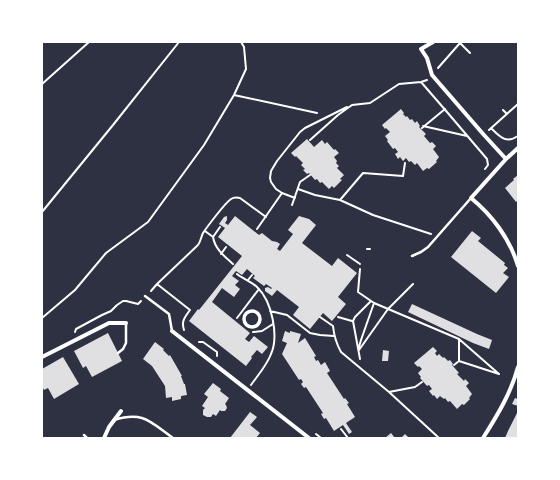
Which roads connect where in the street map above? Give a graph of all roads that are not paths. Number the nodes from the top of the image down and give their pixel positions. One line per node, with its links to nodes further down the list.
1 (433, 42): 3 (street)
2 (518, 148): 3 (street)
3 (506, 159): 4 (street)
4 (471, 198): 5 (lane); 6 (street)
5 (412, 256)
6 (518, 266)
7 (146, 296): 10 (lane)
8 (126, 323): 11 (lane); 12 (street)
9 (254, 327): 9 (street)
10 (172, 331): 20 (street)
11 (118, 353)
12 (42, 357)
13 (518, 367): 21 (street)
14 (121, 410): 15 (street)
15 (114, 421): 18 (street); 19 (lane)
16 (84, 436): 17 (lane)
17 (87, 438)
18 (104, 438)
19 (173, 438)
20 (309, 438)
21 (483, 438)

